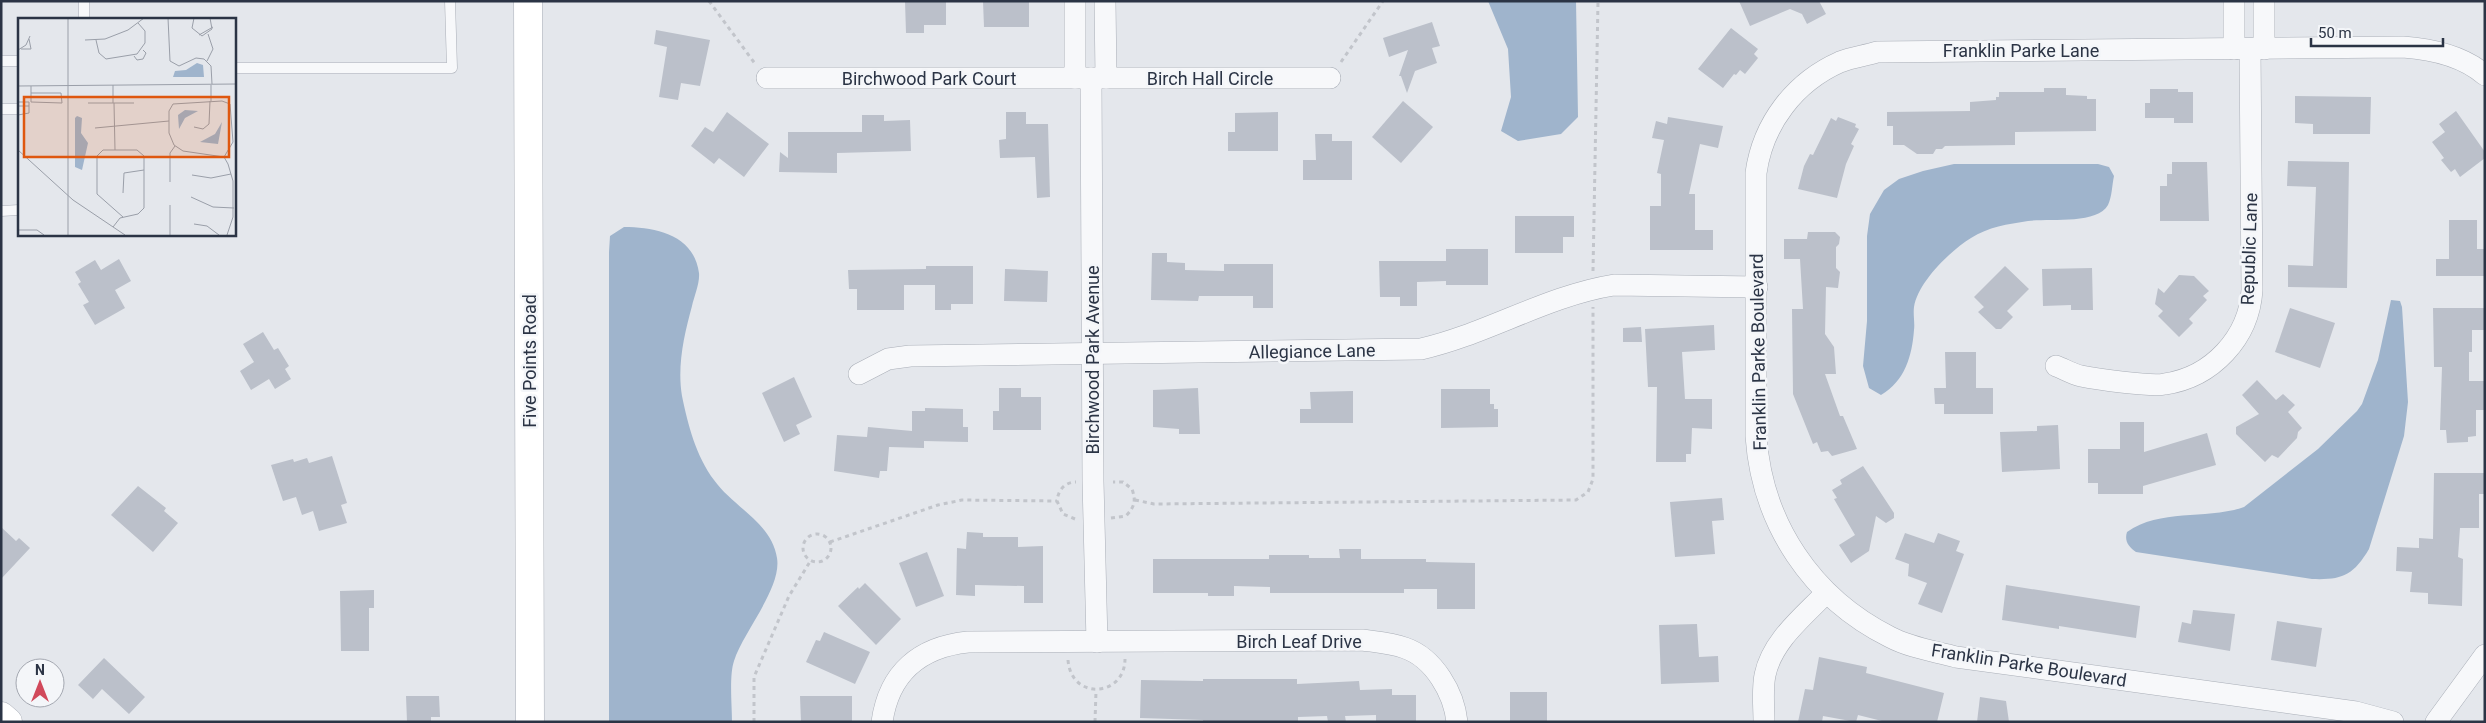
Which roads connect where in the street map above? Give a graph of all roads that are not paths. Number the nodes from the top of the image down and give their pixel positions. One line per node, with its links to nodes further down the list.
1 (84, 1): 8 (lane)
2 (450, 1): 12 (lane)
3 (528, 1): 31 (street, Five Points Road)
4 (1075, 1): 15 (street, Birchwood Park Avenue)
5 (1105, 1): 15 (street, Birchwood Park Avenue)
6 (2234, 1): 9 (street, Republic Lane)
7 (2264, 1): 9 (street, Republic Lane)
8 (84, 18)
9 (2249, 48): 13 (street, Franklin Parke Lane); 17 (street, Franklin Parke Lane); 24 (street, Republic Lane)
10 (1, 61): 11 (lane)
11 (18, 61)
12 (235, 68)
13 (2485, 75)
14 (767, 78): 15 (street, Birchwood Park Court)
15 (1090, 78): 16 (street, Birch Hall Circle); 23 (street, Birchwood Park Avenue)
16 (1330, 78)
17 (1802, 86): 22 (street, Franklin Parke Boulevard)
18 (1, 109): 19 (lane)
19 (18, 109)
20 (18, 210): 21 (lane)
21 (1, 211)
22 (1757, 287): 23 (street, Allegiance Lane); 26 (street, Franklin Parke Boulevard)
23 (1092, 354): 25 (street, Allegiance Lane); 27 (street, Birchwood Park Avenue)
24 (2056, 366)
25 (859, 374)
26 (1826, 594): 34 (street); 35 (street, Franklin Parke Boulevard)
27 (1097, 642): 32 (street, Birch Leaf Drive); 33 (street, Birch Leaf Drive)
28 (2485, 655): 36 (street)
29 (1, 716): 30 (street)
30 (8, 722)
31 (530, 722)
32 (882, 722)
33 (1457, 722)
34 (1764, 722)
35 (2393, 722)
36 (2436, 722)

